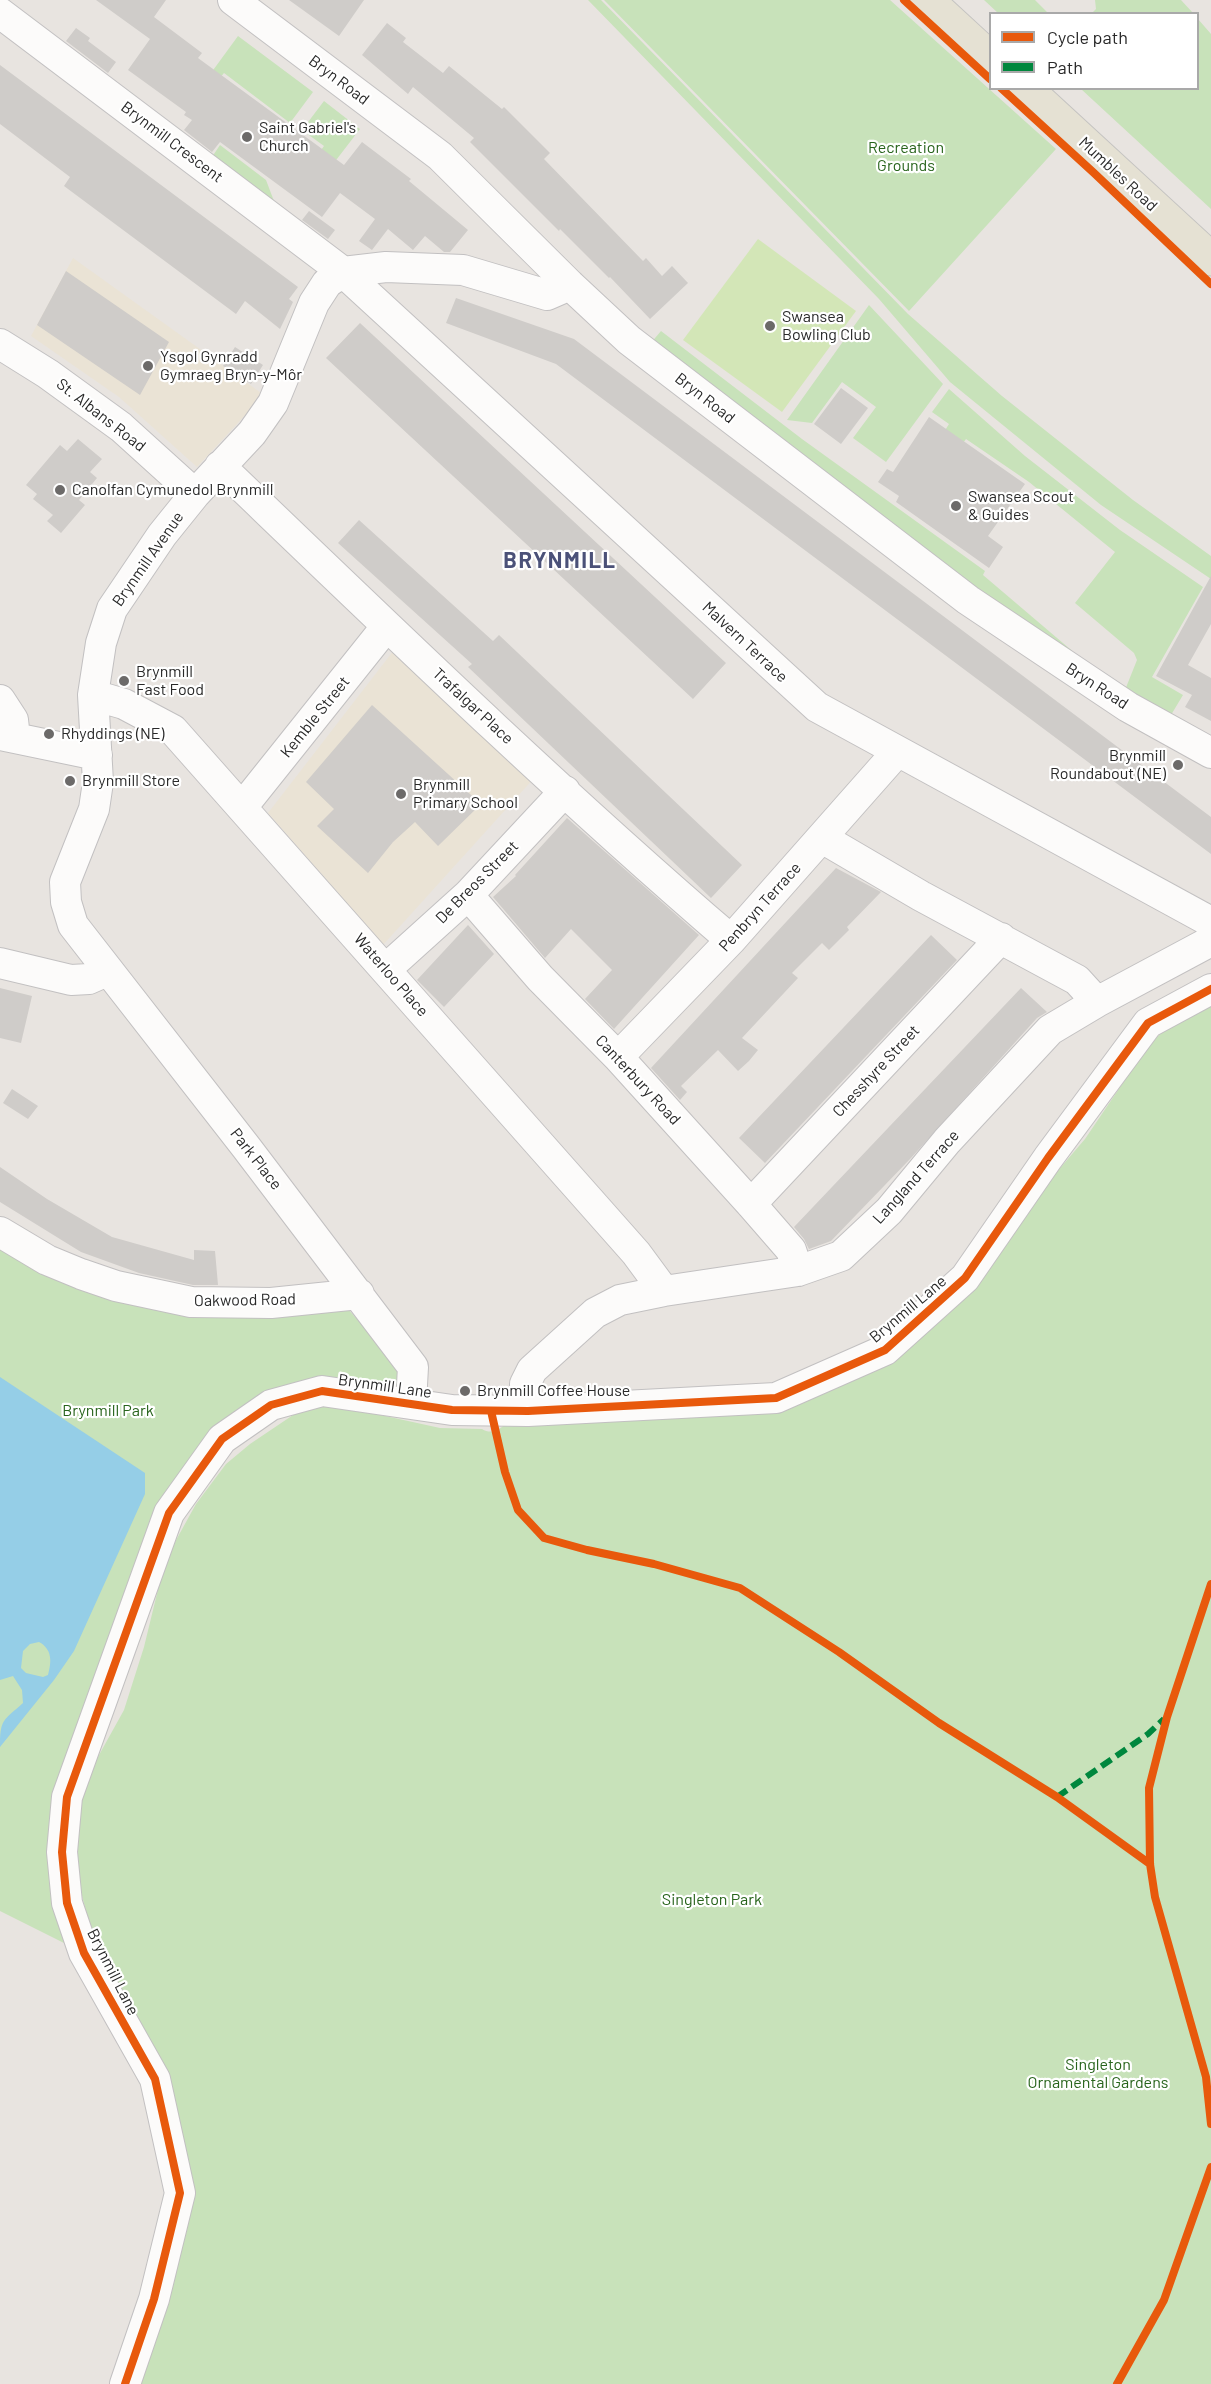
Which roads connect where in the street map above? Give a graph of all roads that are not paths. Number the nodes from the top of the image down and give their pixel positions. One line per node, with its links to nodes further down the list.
1 (233, 0): 12 (street, Bryn Road)
2 (927, 0): 6 (main road)
3 (954, 0): 5 (main road)
4 (0, 13): 11 (street, Brynmill Crescent)
5 (989, 32)
6 (989, 57)
7 (1027, 90): 10 (main road, Mumbles Road)
8 (1055, 90): 9 (main road, Mumbles Road)
9 (1211, 229)
10 (1211, 259)
11 (343, 272): 12 (street); 14 (street, Brynmill Avenue); 20 (street, Malvern Terrace)
12 (570, 285): 21 (street, Bryn Road)
13 (0, 344): 15 (street, St. Albans Road)
14 (220, 466): 15 (street, Brynmill Avenue); 16 (street, Trafalgar Place)
15 (195, 494): 17 (street, Brynmill Avenue)
16 (386, 627): 23 (street, Trafalgar Place); 24 (street, Kemble Street)
17 (93, 695): 22 (street, Brynmill Avenue); 24 (street, Waterloo Place)
18 (0, 700): 19 (street)
19 (7, 737): 22 (street)
20 (897, 752): 25 (street, Penbryn Terrace); 27 (street, Malvern Terrace)
21 (1211, 753)
22 (97, 755): 28 (street, Brynmill Avenue)
23 (565, 791): 26 (street, De Breos Street); 30 (street, Trafalgar Place)
24 (243, 806): 33 (street, Waterloo Place)
25 (822, 838): 29 (street); 30 (street, Penbryn Terrace)
26 (468, 895): 33 (street, De Breos Street); 37 (street, Canterbury Road)
27 (1211, 922)
28 (73, 925): 34 (street, Park Place)
29 (1001, 938): 36 (street); 38 (street, Chesshyre Street)
30 (731, 939): 37 (street, Penbryn Terrace)
31 (1211, 941): 36 (street, Langland Terrace)
32 (0, 963): 34 (street)
33 (386, 969): 41 (street, Waterloo Place)
34 (107, 971): 42 (street, Park Place)
35 (1211, 989): 44 (street, Brynmill Lane)
36 (1097, 1002): 40 (street, Langland Terrace)
37 (618, 1057): 38 (street, Canterbury Road)
38 (751, 1204): 40 (street, Canterbury Road)
39 (0, 1232): 42 (street, Oakwood Road)
40 (798, 1271): 41 (street, Langland Terrace)
41 (664, 1291): 44 (street, Langland Terrace)
42 (359, 1294): 43 (street, Park Place)
43 (411, 1403): 44 (street, Brynmill Lane); 45 (street, Brynmill Lane)
44 (528, 1411)
45 (125, 2384)

